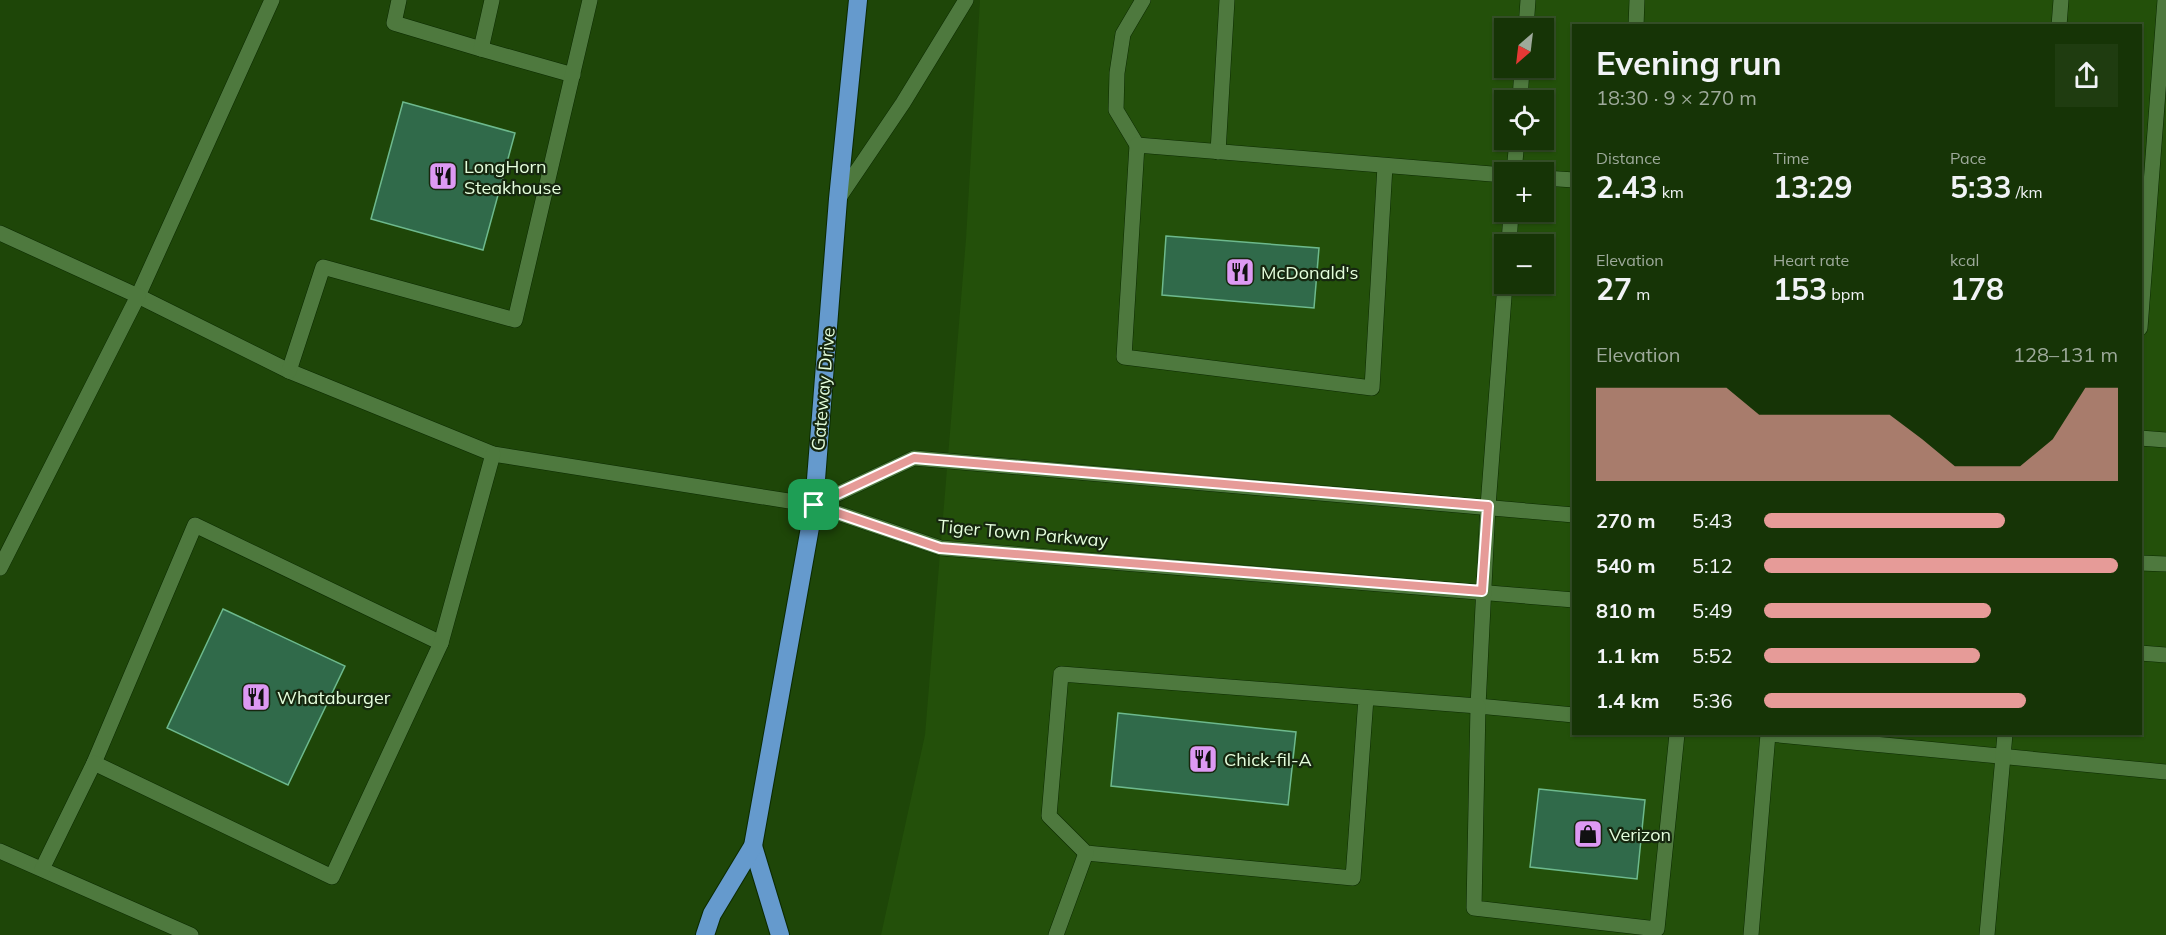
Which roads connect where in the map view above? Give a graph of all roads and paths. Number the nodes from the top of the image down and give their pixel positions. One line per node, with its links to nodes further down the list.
1 (272, 0): 30 (lane)
2 (399, 0): 16 (lane)
3 (492, 0): 16 (lane)
4 (590, 0): 17 (lane)
5 (858, 0): 26 (highway, Gateway Drive)
6 (966, 0): 26 (lane)
7 (1143, 0): 18 (lane)
8 (1227, 0): 19 (lane)
9 (1528, 0): 13 (lane)
10 (1638, 0): 14 (lane)
11 (2061, 0): 15 (lane)
12 (2165, 0): 24 (lane)
13 (1527, 18)
14 (1636, 24)
15 (2060, 24)
16 (481, 49): 17 (lane)
17 (573, 75): 31 (lane)
18 (1137, 145): 19 (lane); 20 (lane)
19 (1218, 152): 20 (lane)
20 (1385, 166): 21 (lane)
21 (1494, 175)
22 (1554, 179): 23 (lane)
23 (1572, 180)
24 (2145, 190): 25 (lane); 28 (lane)
25 (2166, 192)
26 (838, 199): 35 (highway, Gateway Drive)
27 (0, 233): 30 (lane, Tiger Town Parkway)
28 (2142, 273)
29 (1505, 294): 36 (lane)
30 (138, 296): 31 (lane, Tiger Town Parkway); 40 (lane)
31 (290, 371): 34 (lane, Tiger Town Parkway)
32 (2142, 438): 33 (lane)
33 (2166, 440)
34 (493, 454): 35 (lane, Tiger Town Parkway); 43 (lane)
35 (814, 505): 36 (lane); 41 (lane, Tiger Town Parkway); 56 (highway, Gateway Drive)
36 (1488, 506): 37 (lane); 41 (lane)
37 (1572, 515)
38 (2142, 562): 39 (lane)
39 (2166, 564)
40 (0, 568)
41 (1482, 591): 42 (lane, Tiger Town Parkway); 47 (lane)
42 (1572, 600)
43 (441, 643): 54 (lane); 54 (lane)
44 (2142, 653): 45 (lane)
45 (2166, 655)
46 (1366, 698): 47 (lane); 58 (lane); 58 (lane)
47 (1478, 706): 48 (lane); 49 (lane)
48 (1572, 715)
49 (1677, 735)
50 (1769, 735): 64 (lane)
51 (1780, 735): 53 (lane)
52 (2005, 735): 53 (lane)
53 (2003, 756): 55 (lane); 65 (lane)
54 (94, 763): 59 (lane)
55 (2166, 772)
56 (753, 846): 61 (highway, Gateway Drive); 62 (highway, Gateway Drive)
57 (0, 851): 59 (lane)
58 (1086, 854): 63 (lane)
59 (42, 870): 60 (lane)
60 (191, 935)
61 (705, 935)
62 (780, 935)
63 (1056, 935)
64 (1750, 935)
65 (1987, 935)

